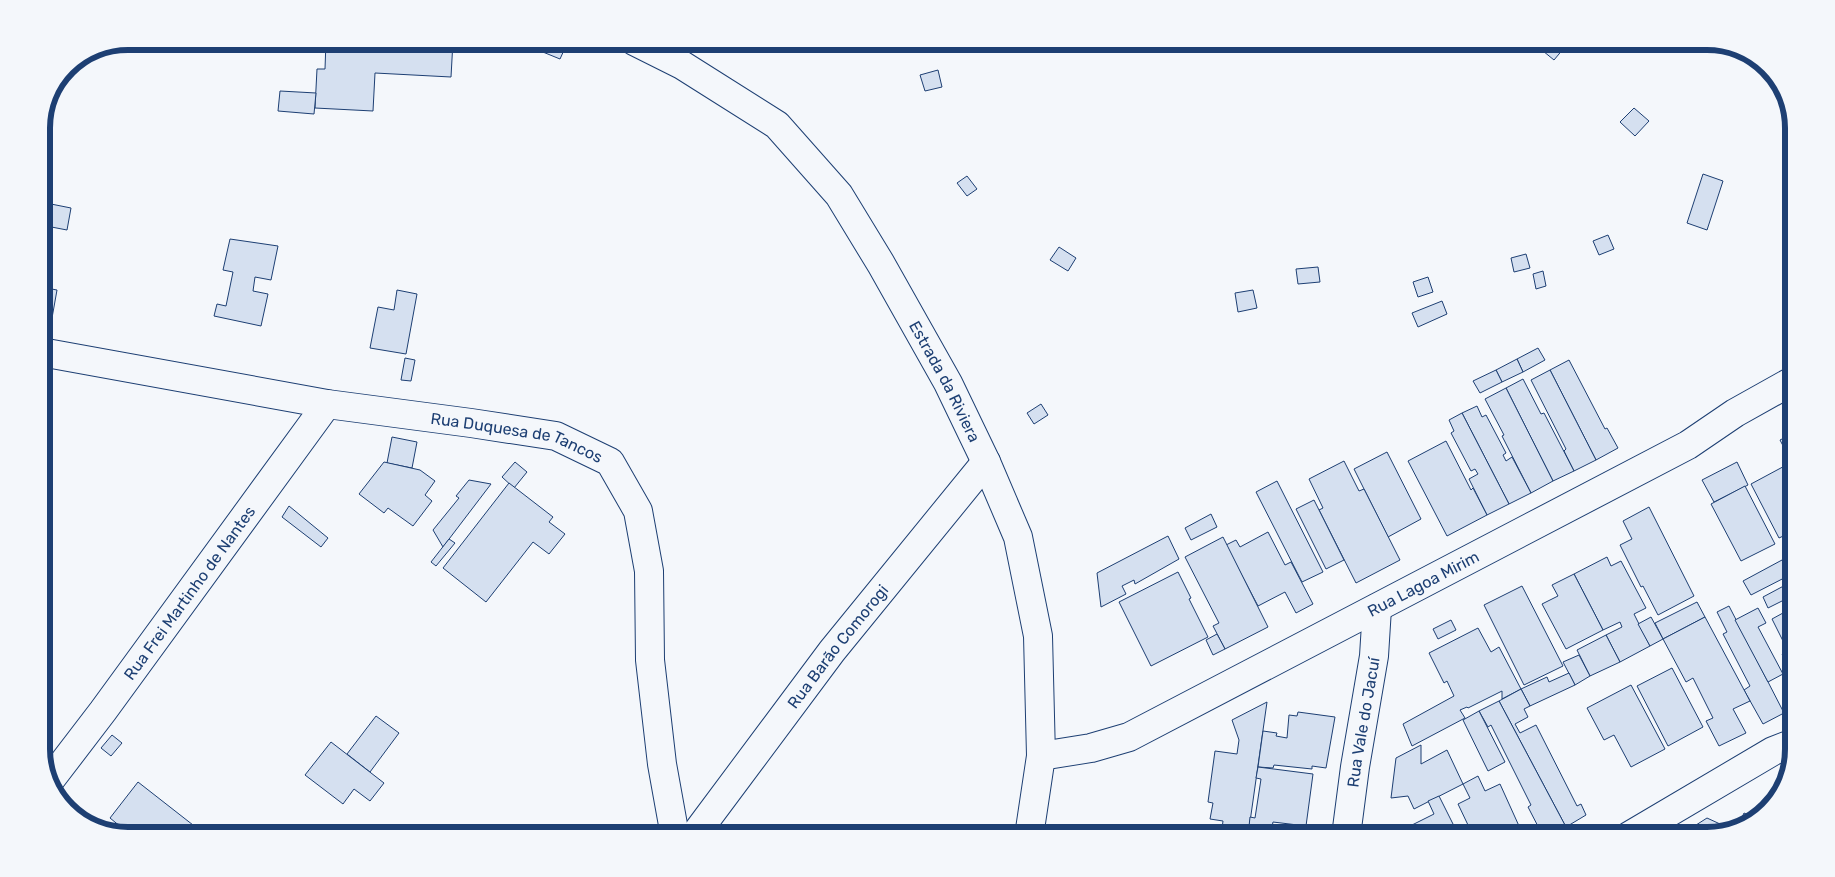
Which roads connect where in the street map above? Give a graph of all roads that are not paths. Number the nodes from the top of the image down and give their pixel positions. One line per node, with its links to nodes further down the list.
1 (652, 50): 5 (street, Estrada da Riviera)
2 (50, 354): 4 (street, Rua Duquesa de Tancos)
3 (1785, 385): 6 (street, Rua Lagoa Mirim)
4 (327, 404): 9 (street, Rua Frei Martinho de Nantes); 10 (street, Rua Duquesa de Tancos)
5 (986, 462): 8 (street, Estrada da Riviera); 11 (street, Rua Barão Comorogi)
6 (1377, 608): 8 (street, Rua Lagoa Mirim); 13 (street, Rua Vale do Jacuí)
7 (1785, 746): 14 (street)
8 (1041, 756): 12 (street, Estrada da Riviera)
9 (55, 775)
10 (673, 827)
11 (701, 827)
12 (1030, 827)
13 (1347, 827)
14 (1645, 827)

